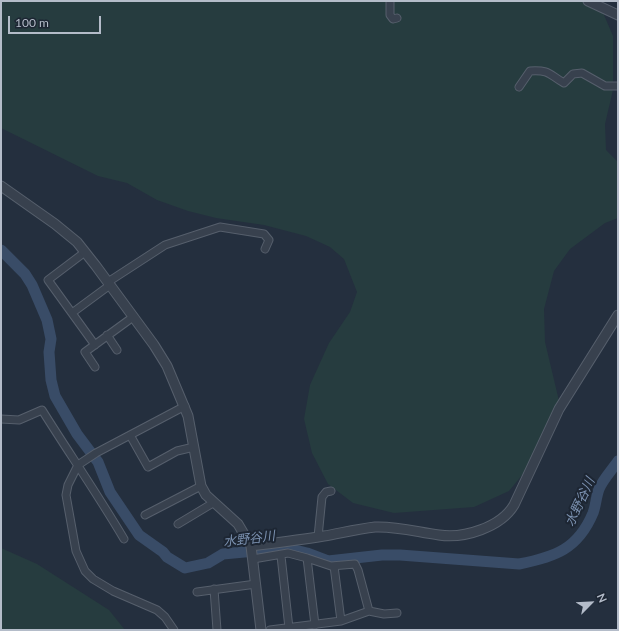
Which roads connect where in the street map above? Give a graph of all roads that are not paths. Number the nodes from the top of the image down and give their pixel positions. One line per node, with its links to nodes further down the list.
1 (390, 1): 4 (street)
2 (588, 1): 3 (street)
3 (618, 15)
4 (397, 18)
5 (618, 86): 6 (street)
6 (519, 87)
7 (1, 186): 9 (street)
8 (265, 249): 10 (street)
9 (85, 252): 10 (street); 11 (street)
10 (109, 284): 11 (street); 13 (street)
11 (72, 313): 15 (street)
12 (618, 315): 28 (street)
13 (133, 316): 14 (street); 18 (street)
14 (108, 336): 15 (street); 16 (street)
15 (95, 345): 17 (street)
16 (118, 350)
17 (95, 367)
18 (185, 406): 20 (street); 21 (street)
19 (1, 419): 22 (street)
20 (130, 435): 21 (street); 22 (street)
21 (194, 447): 23 (street)
22 (78, 465): 29 (street); 42 (street)
23 (200, 486): 25 (street); 26 (street)
24 (331, 491): 28 (street)
25 (213, 503): 27 (street); 30 (street)
26 (145, 515)
27 (178, 524)
28 (318, 537): 30 (street)
29 (124, 539)
30 (252, 553): 31 (street); 34 (street)
31 (281, 556): 32 (street); 41 (street)
32 (307, 558): 33 (street); 40 (street)
33 (334, 566): 37 (street); 39 (street)
34 (256, 584): 35 (street); 44 (street)
35 (214, 589): 36 (street); 43 (street)
36 (197, 592)
37 (369, 611): 38 (street); 39 (street)
38 (397, 613)
39 (340, 621): 40 (street)
40 (315, 625): 41 (street)
41 (289, 628): 45 (street)
42 (174, 630)
43 (216, 630)
44 (261, 630)
45 (270, 630)

